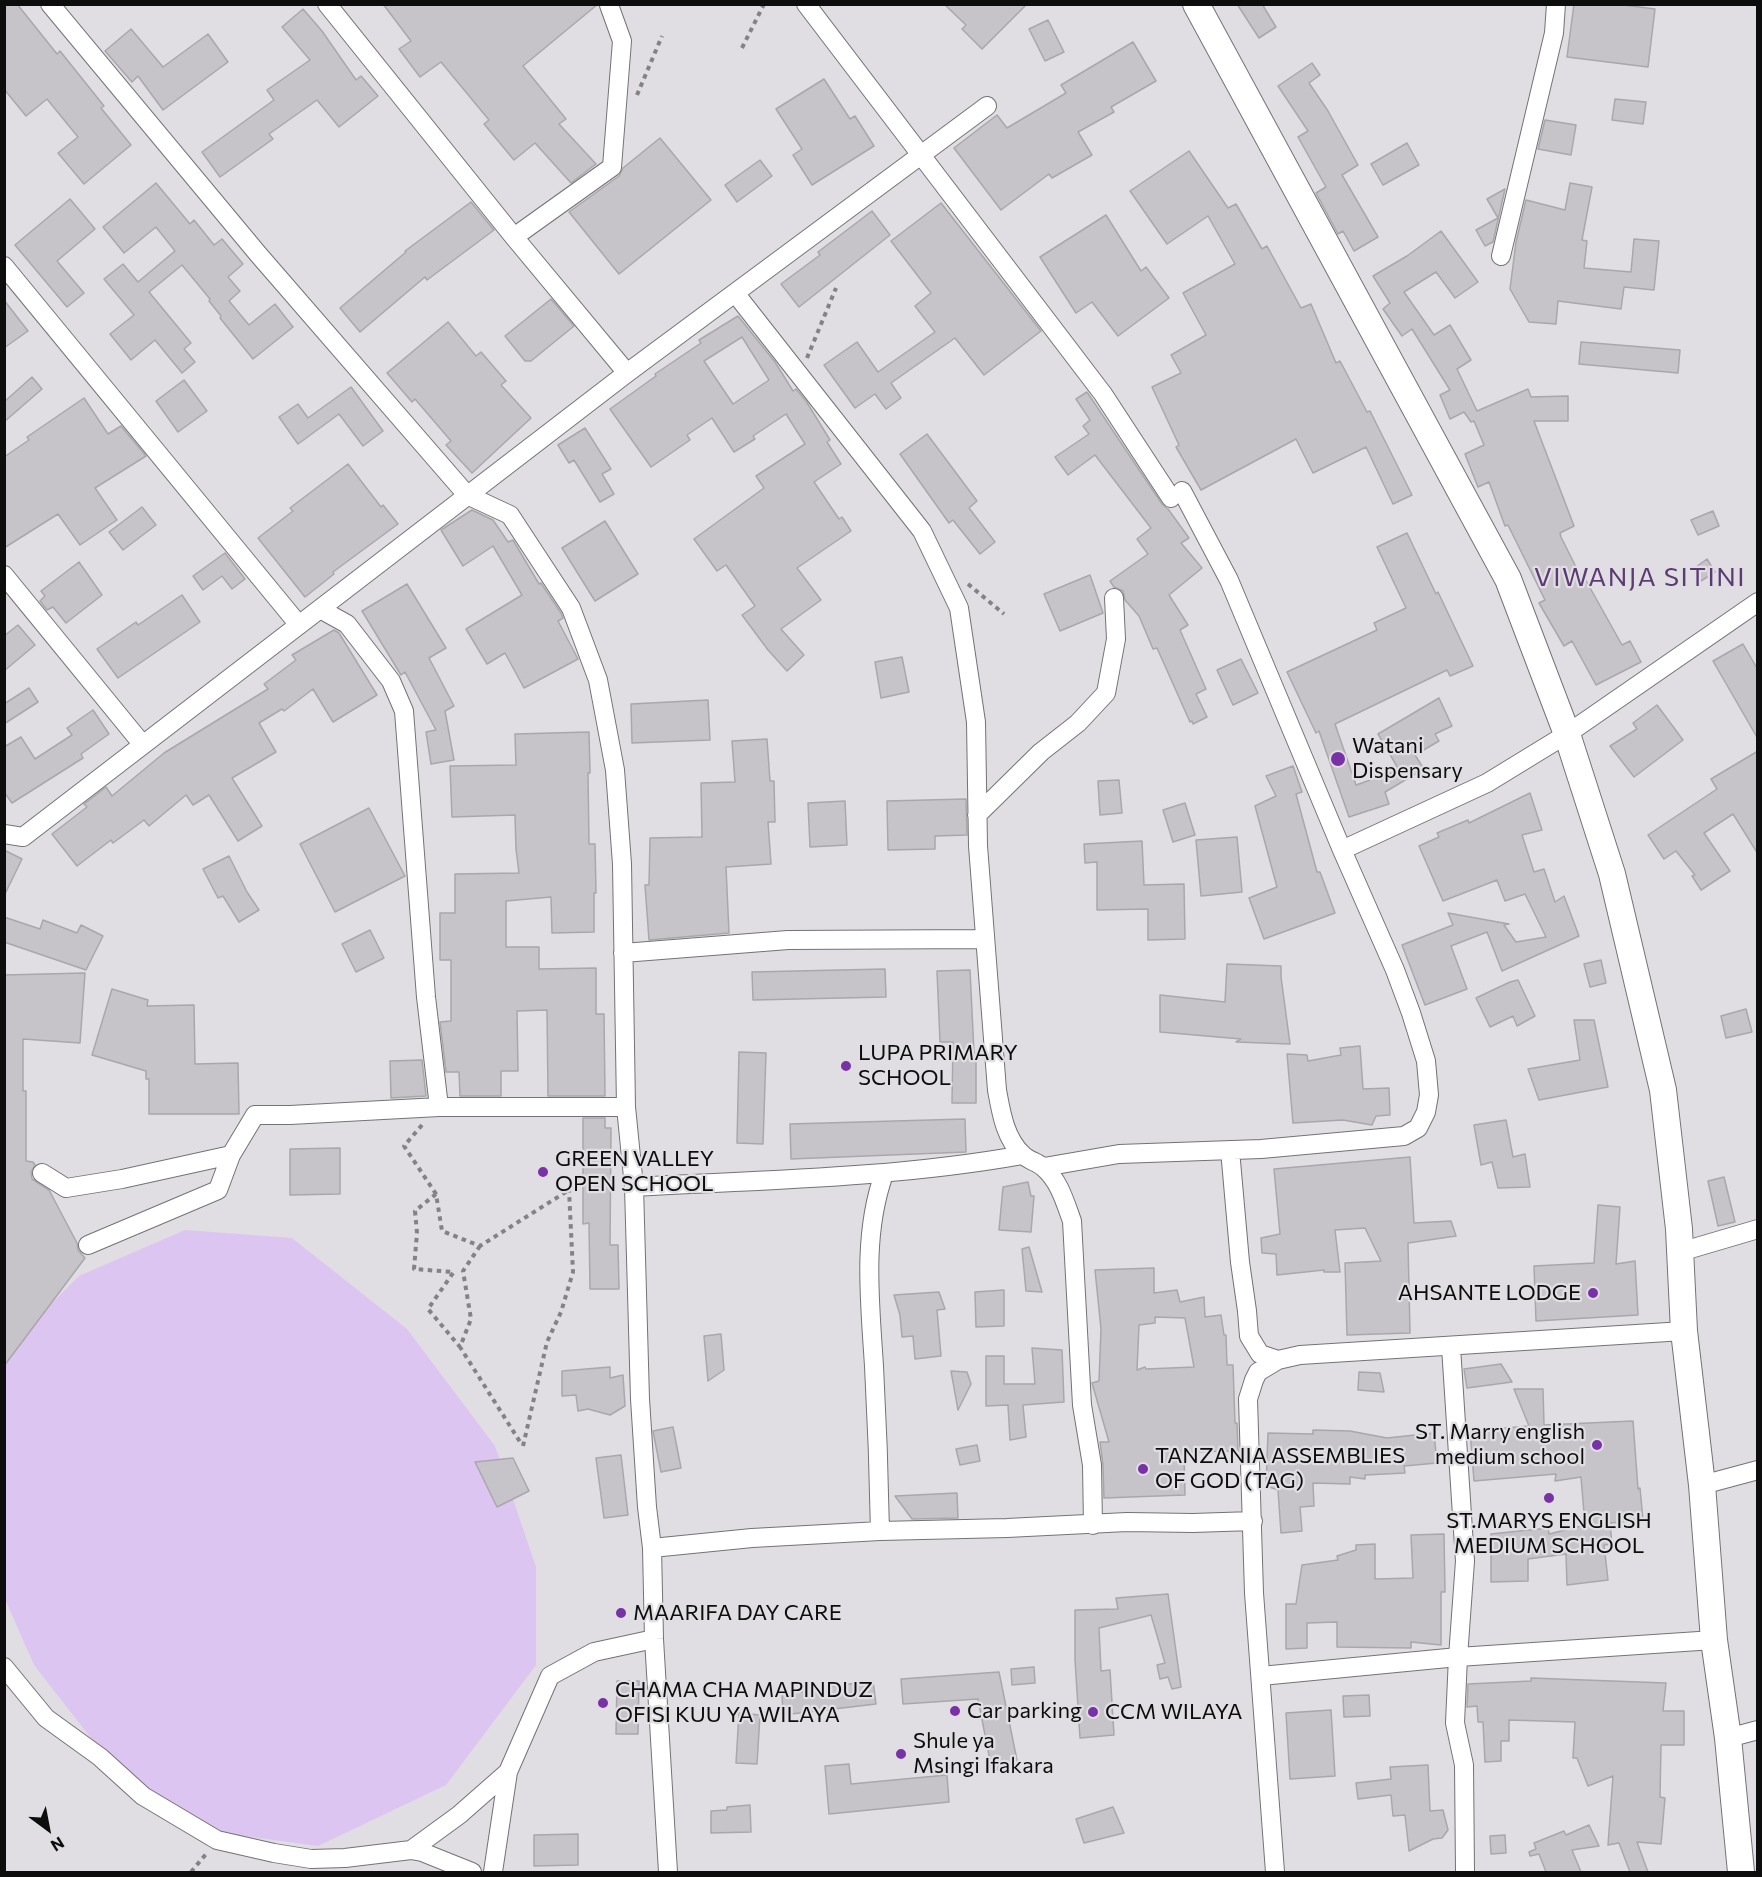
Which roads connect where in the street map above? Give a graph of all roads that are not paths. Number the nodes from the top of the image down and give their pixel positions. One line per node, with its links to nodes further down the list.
1 (50, 4): 14 (street)
2 (327, 4): 9 (street)
3 (806, 4): 8 (street)
4 (1196, 4): 20 (main road)
5 (1556, 4): 10 (street)
6 (609, 5): 9 (street)
7 (987, 106): 8 (street)
8 (921, 156): 12 (street); 24 (street)
9 (514, 237): 13 (street)
10 (1502, 256)
11 (4, 266): 19 (street)
12 (735, 293): 13 (street); 22 (street)
13 (627, 373): 14 (street)
14 (467, 495): 18 (street); 26 (street)
15 (4, 575): 21 (street)
16 (1114, 598): 22 (street)
17 (1758, 602): 20 (street)
18 (320, 609): 19 (street); 27 (street)
19 (299, 625): 21 (street)
20 (1567, 734): 24 (street); 38 (main road)
21 (143, 745): 23 (street)
22 (977, 815): 25 (street)
23 (4, 834)
24 (1342, 850): 29 (street)
25 (984, 939): 26 (street); 31 (street)
26 (623, 953): 28 (street)
27 (439, 1107): 28 (street); 30 (street)
28 (626, 1107): 35 (street)
29 (1230, 1150): 32 (street); 40 (street)
30 (231, 1155): 33 (street); 37 (street)
31 (1023, 1155): 32 (street); 34 (street)
32 (1044, 1167): 47 (street)
33 (42, 1173)
34 (884, 1174): 35 (street); 48 (street)
35 (634, 1187): 49 (street)
36 (1758, 1229): 38 (street)
37 (88, 1245)
38 (1680, 1252): 39 (main road)
39 (1684, 1330): 41 (street); 45 (main road)
40 (1248, 1336): 42 (street); 43 (street)
41 (1451, 1347): 42 (street); 52 (street)
42 (1278, 1360): 43 (street)
43 (1248, 1400): 46 (street)
44 (1758, 1470): 45 (street)
45 (1702, 1485): 51 (main road)
46 (1253, 1521): 47 (street); 54 (street)
47 (1093, 1525): 48 (street)
48 (880, 1531): 49 (street)
49 (652, 1548): 50 (street)
50 (654, 1638): 57 (street); 61 (street)
51 (1714, 1640): 52 (street); 56 (main road)
52 (1458, 1657): 54 (street); 63 (street)
53 (4, 1667): 58 (street)
54 (1261, 1676): 62 (street)
55 (1758, 1730): 56 (street)
56 (1728, 1738): 64 (main road)
57 (508, 1772): 58 (street); 60 (street)
58 (411, 1850): 59 (street)
59 (472, 1872)
60 (493, 1872)
61 (668, 1872)
62 (1275, 1872)
63 (1465, 1872)
64 (1741, 1872)

